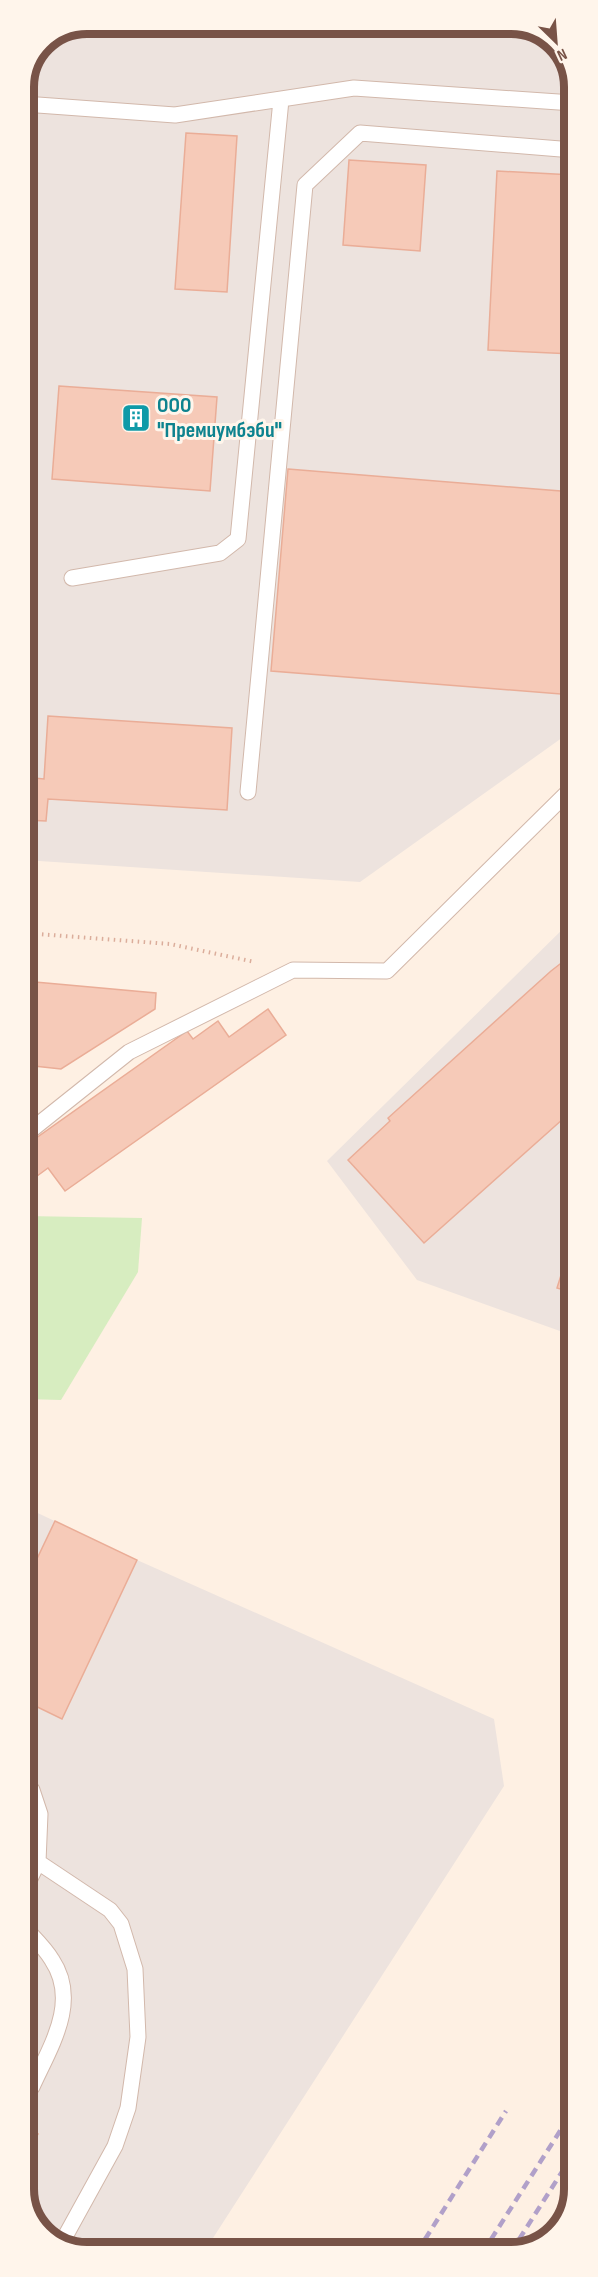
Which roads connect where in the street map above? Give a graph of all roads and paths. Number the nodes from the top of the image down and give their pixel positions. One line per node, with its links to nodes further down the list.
1 (281, 100): 2 (lane); 3 (lane); 5 (lane)
2 (564, 102)
3 (34, 105)
4 (564, 149): 6 (lane)
5 (72, 578)
6 (248, 792)
7 (564, 796): 9 (lane)
8 (34, 934): 9 (path)
9 (293, 970): 10 (lane)
10 (34, 1129)
11 (34, 1796): 12 (lane)
12 (38, 1862): 13 (lane); 16 (lane)
13 (34, 1870)
14 (34, 1939): 15 (lane)
15 (34, 2083)
16 (65, 2237)

